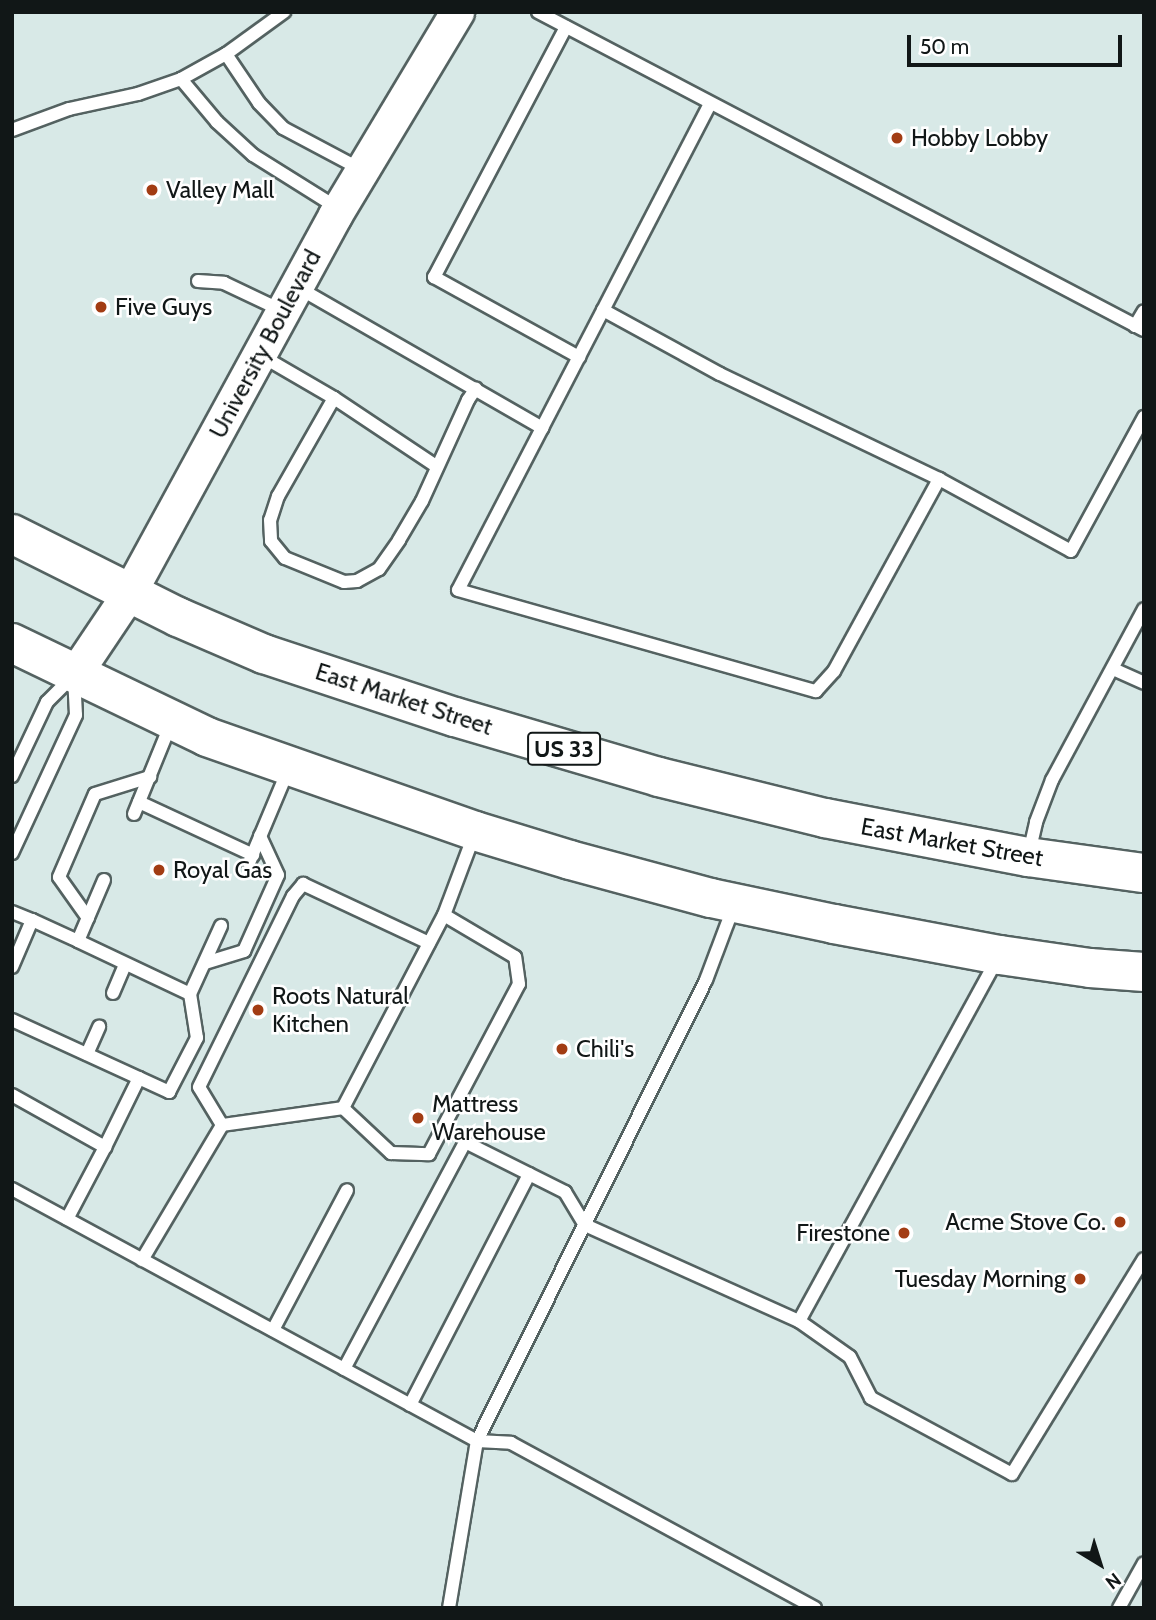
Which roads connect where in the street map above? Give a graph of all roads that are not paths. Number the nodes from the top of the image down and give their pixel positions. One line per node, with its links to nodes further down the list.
1 (284, 12): 5 (lane)
2 (457, 12): 9 (main road, University Boulevard)
3 (538, 12): 4 (lane)
4 (566, 27): 7 (lane); 17 (lane)
5 (226, 54): 6 (lane); 9 (lane)
6 (181, 79): 8 (lane); 10 (lane)
7 (710, 104): 13 (lane); 15 (lane)
8 (12, 130)
9 (362, 170): 10 (main road, University Boulevard)
10 (339, 209): 12 (main road, University Boulevard)
11 (198, 281): 12 (lane)
12 (290, 299): 16 (main road, University Boulevard); 18 (lane)
13 (603, 310): 17 (lane); 23 (lane)
14 (1144, 311): 15 (lane)
15 (1140, 328)
16 (260, 355): 19 (lane); 25 (main road, University Boulevard)
17 (579, 357): 21 (lane)
18 (477, 388): 21 (lane); 22 (lane)
19 (334, 398): 22 (lane); 22 (lane)
20 (1144, 417): 23 (lane)
21 (542, 428): 23 (lane)
22 (436, 466)
23 (939, 479)
24 (12, 534): 25 (highway, East Market Street / US 33)
25 (130, 593): 29 (main road, University Boulevard); 38 (highway, East Market Street / US 33)
26 (1144, 609): 28 (lane)
27 (12, 643): 29 (highway)
28 (1113, 669): 30 (lane); 38 (lane)
29 (74, 675): 31 (highway); 33 (lane); 37 (lane)
30 (1144, 683)
31 (172, 722): 32 (highway); 34 (lane)
32 (289, 768): 35 (highway); 36 (lane)
33 (12, 776)
34 (150, 777): 36 (lane); 44 (lane)
35 (475, 831): 41 (highway); 43 (lane)
36 (260, 836): 50 (lane)
37 (12, 853)
38 (1028, 857): 39 (highway, East Market Street / US 33)
39 (1144, 873)
40 (104, 880): 44 (lane)
41 (735, 903): 49 (highway); 68 (lane)
42 (12, 912): 45 (lane)
43 (444, 915): 48 (lane); 61 (lane)
44 (88, 918): 47 (lane)
45 (32, 920): 47 (lane); 52 (lane)
46 (221, 926): 50 (lane)
47 (78, 941): 51 (lane)
48 (429, 943): 61 (lane); 62 (lane)
49 (1000, 955): 53 (highway); 71 (lane)
50 (205, 963): 55 (lane)
51 (125, 965): 54 (lane); 55 (lane)
52 (12, 967)
53 (1144, 972)
54 (113, 993)
55 (190, 994): 59 (lane)
56 (12, 1020): 58 (lane)
57 (99, 1027): 58 (lane)
58 (87, 1054): 59 (lane)
59 (139, 1078): 63 (lane)
60 (12, 1095): 63 (lane)
61 (343, 1108): 62 (lane)
62 (222, 1125): 70 (lane)
63 (105, 1147): 67 (lane)
64 (529, 1174): 68 (lane); 73 (lane); 74 (lane)
65 (12, 1189): 67 (lane)
66 (347, 1190): 72 (lane)
67 (67, 1219): 70 (lane)
68 (585, 1225): 71 (lane); 75 (lane)
69 (1144, 1259): 71 (lane)
70 (142, 1260): 72 (lane)
71 (799, 1321)
72 (273, 1330): 73 (lane)
73 (344, 1368): 74 (lane)
74 (410, 1405): 75 (lane)
75 (477, 1441): 77 (lane); 78 (lane)
76 (1144, 1563): 79 (lane)
77 (449, 1608)
78 (815, 1608)
79 (1119, 1608)

